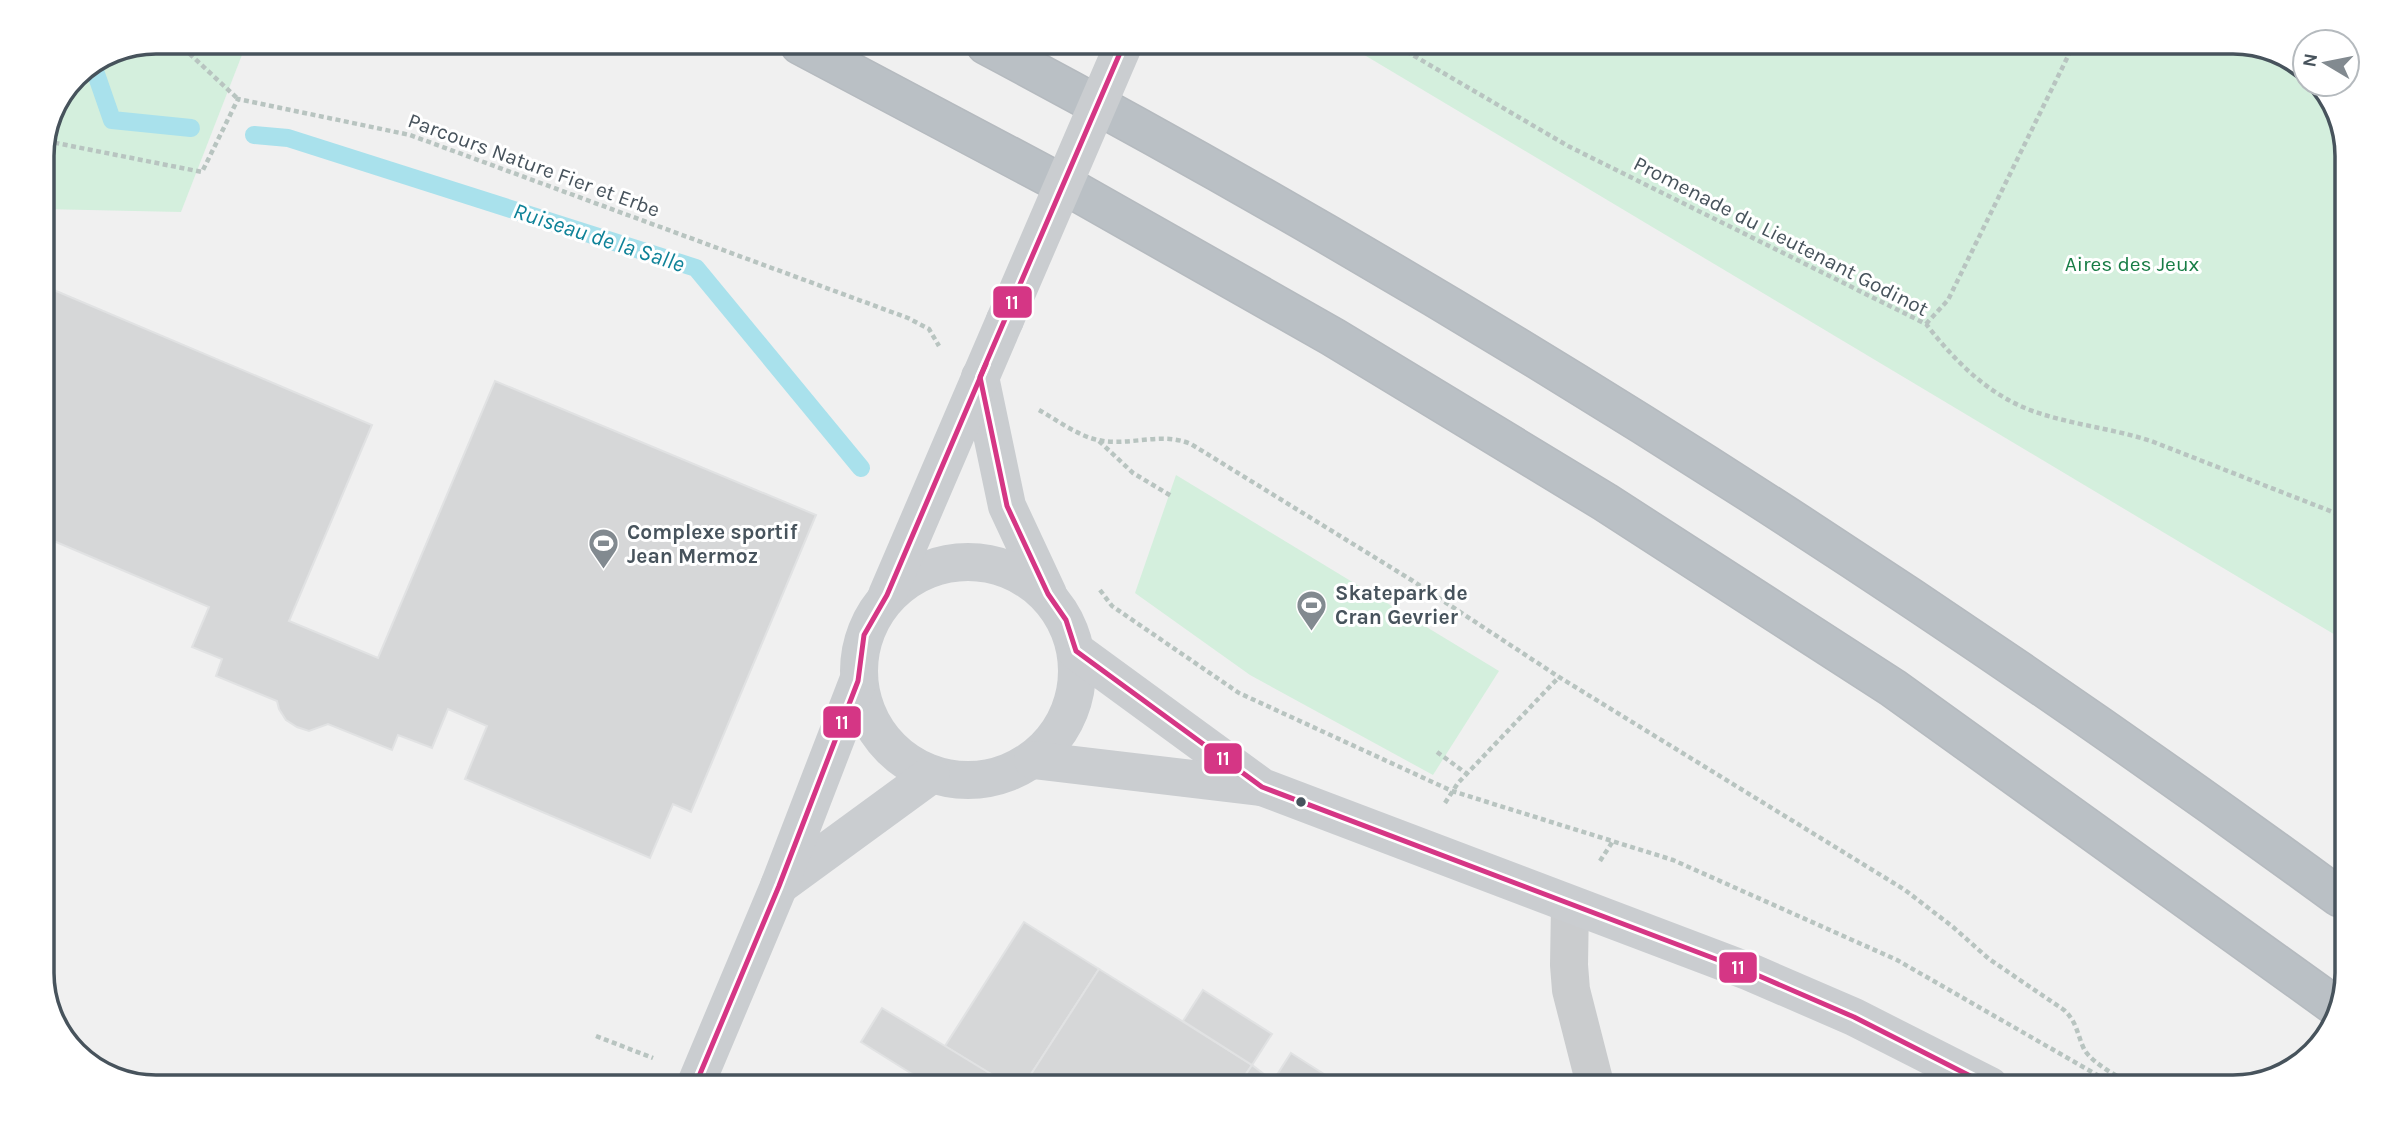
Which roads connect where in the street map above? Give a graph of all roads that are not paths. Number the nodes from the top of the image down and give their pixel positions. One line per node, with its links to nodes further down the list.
1 (817, 54): 15 (highway)
2 (1000, 54): 13 (highway)
3 (1121, 54): 4 (street, bridge)
4 (980, 377): 5 (street); 6 (street)
5 (1048, 594): 6 (street); 7 (street)
6 (887, 595): 8 (street)
7 (1076, 651): 9 (street); 11 (street)
8 (858, 681): 10 (street); 12 (street)
9 (1033, 761): 10 (street); 11 (street)
10 (931, 775): 12 (street)
11 (1262, 787): 14 (street)
12 (779, 886): 16 (street)
13 (2335, 894)
14 (1570, 905): 17 (street); 18 (street)
15 (2330, 1002)
16 (700, 1075)
17 (1593, 1075)
18 (1969, 1075)

